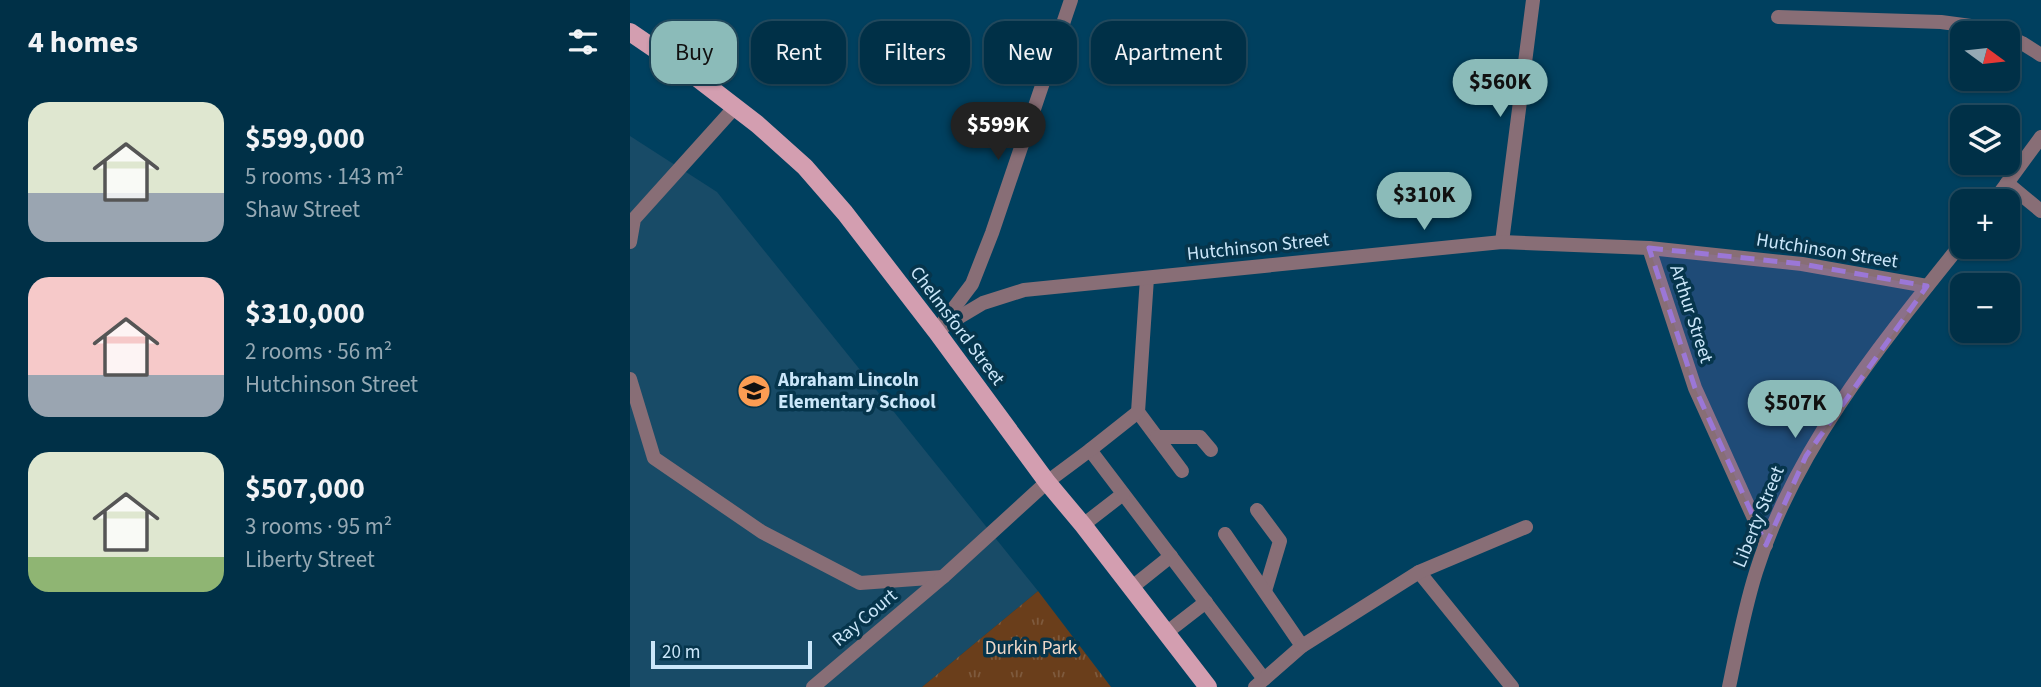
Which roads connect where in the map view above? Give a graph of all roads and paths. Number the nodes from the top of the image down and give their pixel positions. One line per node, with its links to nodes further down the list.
1 (1071, 0): 19 (street)
2 (1533, 0): 14 (street)
3 (1777, 17): 4 (street)
4 (1950, 23)
5 (630, 32): 8 (main road, Chelmsford Street)
6 (2020, 42): 7 (street)
7 (2041, 55)
8 (735, 107): 13 (street); 19 (main road, Chelmsford Street)
9 (2041, 137): 10 (street)
10 (2007, 183): 11 (street); 12 (street)
11 (2003, 189)
12 (2041, 211)
13 (630, 242)
14 (1502, 242): 15 (street, Hutchinson Street); 17 (street, Hutchinson Street)
15 (1649, 248): 18 (street, Hutchinson Street); 32 (street, Arthur Street)
16 (1950, 258): 18 (street, Liberty Street)
17 (1147, 278): 19 (street, Hutchinson Street); 21 (street)
18 (1927, 286): 32 (street, Liberty Street)
19 (936, 331): 26 (main road, Chelmsford Street)
20 (630, 379): 35 (street)
21 (1138, 412): 22 (street); 23 (street, Ray Court)
22 (1157, 437): 24 (street); 25 (street)
23 (1090, 450): 26 (street, Ray Court); 27 (street)
24 (1211, 450)
25 (1182, 471)
26 (1047, 482): 29 (main road, Chelmsford Street); 35 (street, Ray Court)
27 (1123, 494): 29 (street); 33 (street)
28 (1257, 510): 37 (street)
29 (1083, 525): 36 (main road, Chelmsford Street)
30 (1526, 527): 34 (street)
31 (1225, 534): 37 (street)
32 (1766, 545): 45 (street, Liberty Street)
33 (1171, 556): 36 (street); 38 (street)
34 (1419, 572): 40 (street); 44 (street)
35 (943, 577): 42 (street, Ray Court)
36 (1131, 588): 39 (main road, Chelmsford Street)
37 (1265, 591): 40 (street)
38 (1206, 602): 39 (street); 41 (street)
39 (1167, 633): 43 (main road, Chelmsford Street)
40 (1303, 646): 41 (street)
41 (1259, 683)
42 (813, 687)
43 (1208, 687)
44 (1512, 687)
45 (1728, 687)

